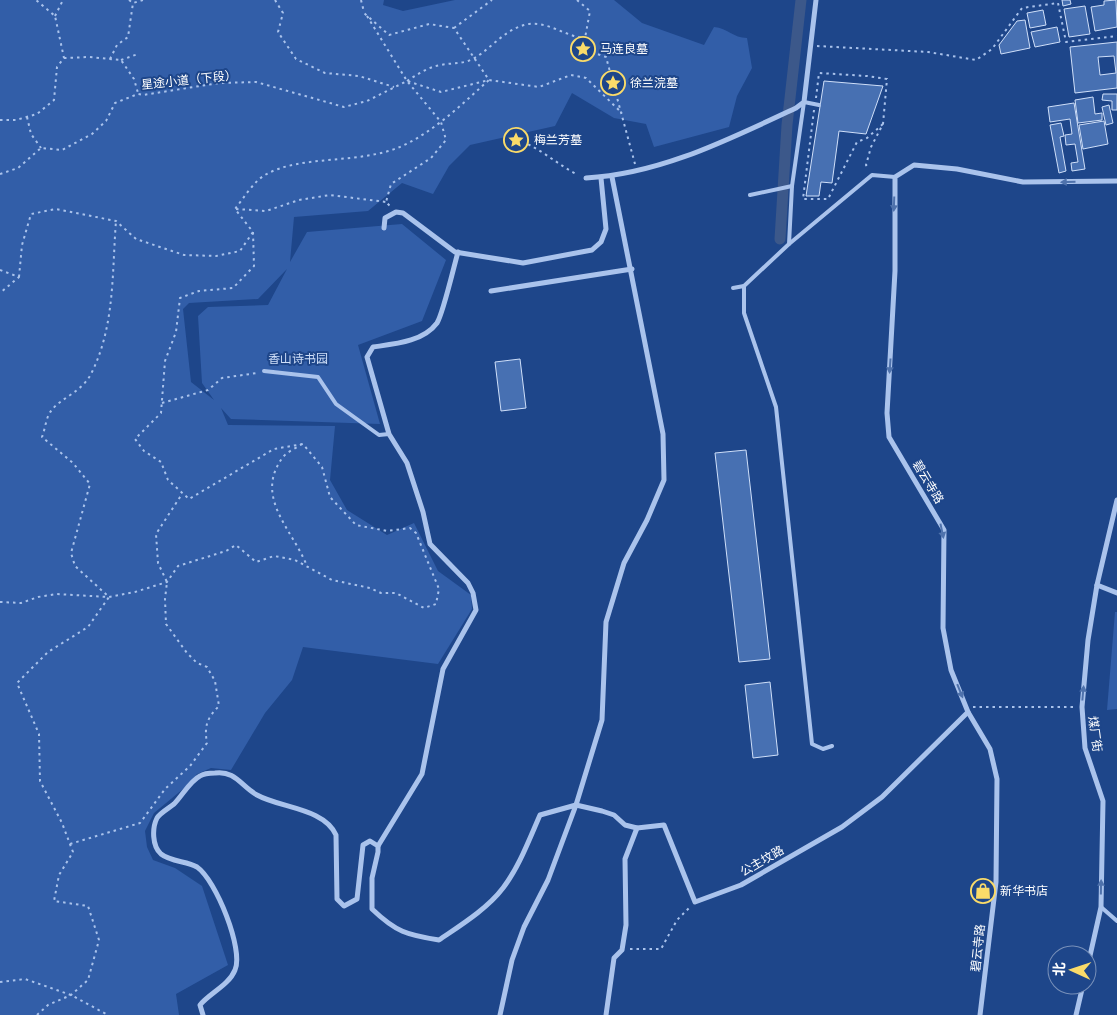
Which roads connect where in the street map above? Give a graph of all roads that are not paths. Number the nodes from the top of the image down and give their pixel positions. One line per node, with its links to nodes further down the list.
1 (816, 0): 2 (street)
2 (804, 102): 3 (lane); 4 (street); 9 (lane)
3 (817, 104)
4 (612, 177): 7 (street); 14 (street)
5 (895, 177): 8 (street, one-way to 5); 12 (lane); 23 (street, 碧云寺路, one-way to 23)
6 (586, 178): 7 (street)
7 (602, 178): 13 (street)
8 (1117, 181)
9 (792, 186): 10 (lane); 12 (lane)
10 (750, 195)
11 (384, 228): 13 (street)
12 (789, 244): 15 (lane)
13 (458, 252): 19 (street)
14 (632, 269): 17 (street); 25 (street)
15 (744, 286): 16 (lane); 24 (lane)
16 (732, 288)
17 (491, 291)
18 (264, 371): 19 (lane)
19 (389, 434): 27 (street)
20 (1117, 500): 21 (street, 煤厂街)
21 (1097, 585): 22 (street); 28 (street, 煤厂街, one-way to 21)
22 (1117, 593)
23 (967, 710): 26 (street, 公主坟路); 35 (street, 碧云寺路)
24 (832, 746)
25 (576, 806): 26 (street); 27 (street); 33 (street)
26 (637, 828): 34 (street)
27 (378, 846): 32 (street)
28 (1101, 907): 29 (lane); 30 (street, 煤厂街)
29 (1117, 922)
30 (1092, 945)
31 (1081, 995): 36 (street)
32 (203, 1015)
33 (500, 1015)
34 (606, 1015)
35 (980, 1015)
36 (1076, 1015)

